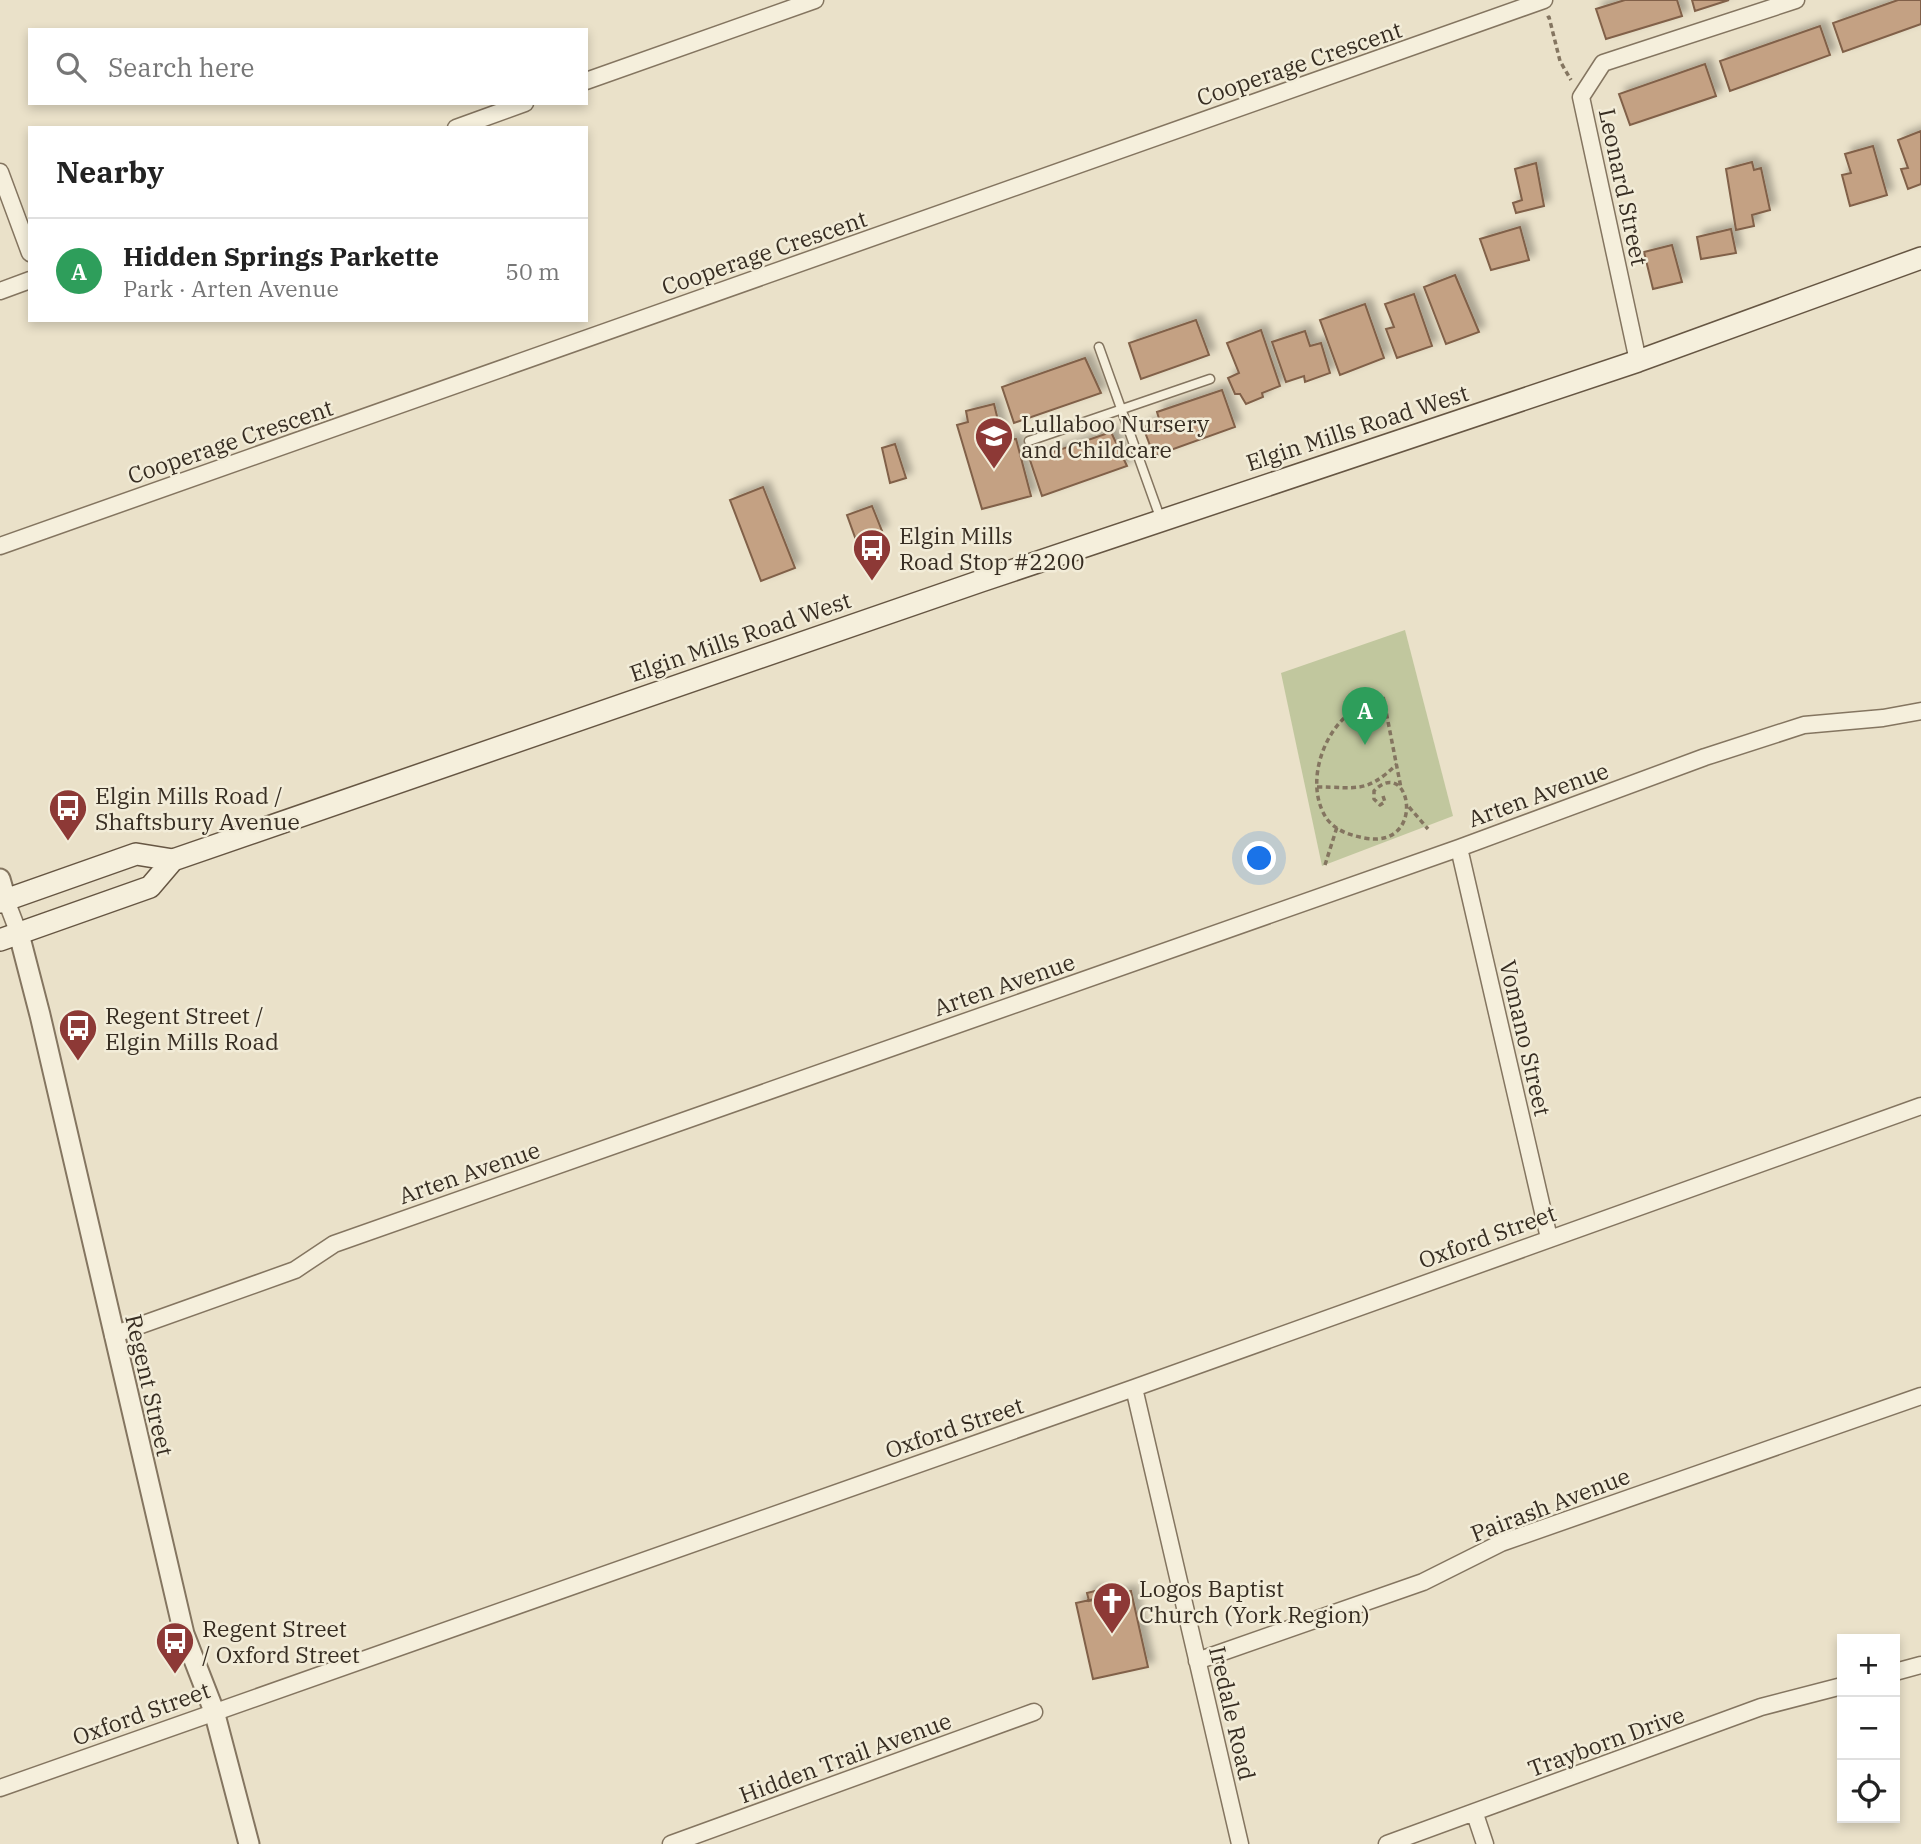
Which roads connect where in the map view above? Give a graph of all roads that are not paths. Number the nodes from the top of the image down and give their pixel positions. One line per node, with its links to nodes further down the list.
1 (815, 0): 4 (street)
2 (1544, 0): 18 (street, Cooperage Crescent)
3 (1796, 0): 13 (street, Leonard Street)
4 (588, 80)
5 (519, 105): 6 (street)
6 (462, 126)
7 (0, 172): 8 (street)
8 (28, 248)
9 (1921, 258): 13 (main road, Elgin Mills Road West)
10 (28, 281): 11 (street)
11 (0, 291)
12 (1099, 347): 15 (lane)
13 (1638, 361): 17 (main road, Elgin Mills Road West)
14 (1210, 379): 15 (lane)
15 (1122, 410): 16 (lane); 17 (lane)
16 (1028, 442)
17 (1161, 520): 21 (main road, Elgin Mills Road West)
18 (0, 547)
19 (1921, 711): 20 (street, Arten Avenue)
20 (1459, 848): 25 (street, Vomano Street); 26 (street, Arten Avenue)
21 (173, 860): 22 (main road, Elgin Mills Road West); 23 (main road)
22 (2, 893): 23 (street)
23 (9, 937): 26 (street, Regent Street)
24 (1921, 1106): 25 (street, Oxford Street)
25 (1549, 1238): 27 (street, Oxford Street)
26 (113, 1335): 33 (street, Regent Street)
27 (1134, 1388): 29 (street, Iredale Road); 33 (street, Oxford Street)
28 (1921, 1396): 29 (street, Pairash Avenue)
29 (1197, 1661): 39 (street, Iredale Road)
30 (1921, 1665): 31 (street)
31 (1900, 1671)
32 (1837, 1687): 36 (street, Trayborn Drive)
33 (214, 1711): 35 (street, Oxford Street); 38 (street, Regent Street)
34 (1034, 1712): 37 (street, Hidden Trail Avenue)
35 (0, 1788)
36 (1475, 1814): 40 (street, Trayborn Drive); 41 (street)
37 (679, 1843)
38 (249, 1844)
39 (1240, 1844)
40 (1387, 1844)
41 (1485, 1844)

